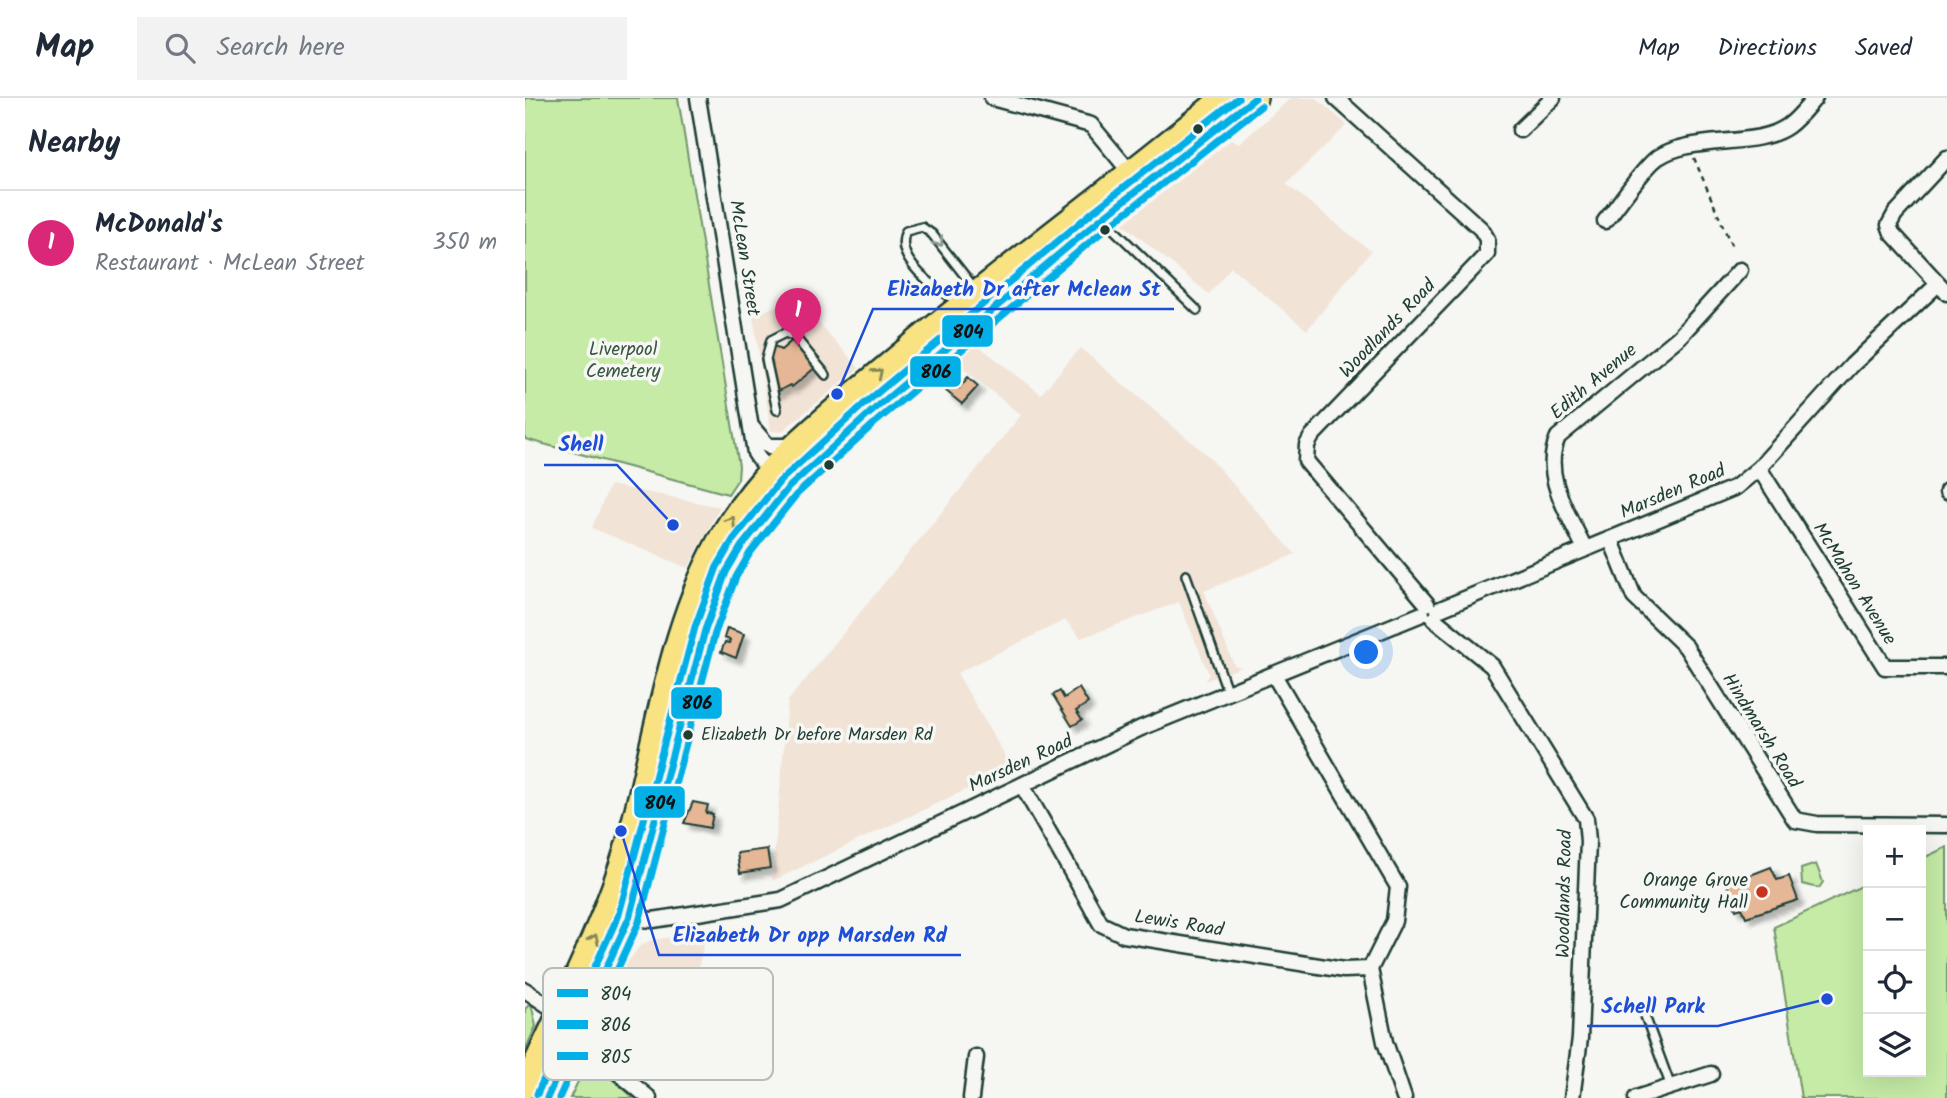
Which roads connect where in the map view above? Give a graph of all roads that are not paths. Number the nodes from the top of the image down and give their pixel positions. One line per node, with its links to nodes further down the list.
1 (698, 98): 20 (street, McLean Street)
2 (992, 98): 10 (street)
3 (1223, 98): 10 (main road)
4 (1255, 98): 11 (main road)
5 (1336, 98): 27 (street, Woodlands Road)
6 (1553, 98): 8 (street)
7 (1815, 98): 12 (street)
8 (1520, 130)
9 (1947, 158): 14 (street)
10 (1130, 172): 15 (main road)
11 (1102, 219): 16 (lane); 19 (main road)
12 (1605, 222)
13 (1740, 270): 25 (street, Edith Avenue)
14 (1943, 288): 23 (street, Marsden Road)
15 (970, 298): 15 (lane, one-way to 15); 21 (main road, one-way to 15)
16 (1197, 310)
17 (826, 375): 18 (lane)
18 (777, 410)
19 (870, 413): 22 (street); 34 (main road)
20 (751, 425): 21 (street); 22 (street, McLean Street)
21 (791, 446): 22 (main road)
22 (772, 467): 33 (main road, one-way to 22)
23 (1759, 468): 24 (street, Marsden Road); 28 (street, McMahon Avenue)
24 (1611, 540): 25 (street, Marsden Road); 32 (street, Hindmarsh Road)
25 (1585, 549): 27 (street, Marsden Road)
26 (1187, 575): 30 (lane)
27 (1430, 612): 29 (street, Marsden Road); 53 (street, Woodlands Road)
28 (1947, 667)
29 (1274, 675): 30 (street, Marsden Road); 38 (street)
30 (1228, 693): 31 (street, Marsden Road)
31 (1022, 785): 34 (street, Marsden Road); 38 (street, Lewis Road)
32 (1947, 825)
33 (605, 911): 34 (main road); 36 (main road, one-way to 33)
34 (629, 918): 35 (main road)
35 (609, 966): 37 (main road)
36 (579, 968)
37 (605, 968)
38 (1370, 969): 52 (street)
39 (525, 990): 40 (street)
40 (543, 1002)
41 (1645, 1016): 48 (lane)
42 (543, 1048): 47 (main road)
43 (976, 1056): 51 (street)
44 (1711, 1074): 48 (street)
45 (555, 1080): 49 (main road)
46 (627, 1080): 50 (street)
47 (525, 1087)
48 (1671, 1087): 54 (street)
49 (547, 1098)
50 (649, 1098)
51 (971, 1098)
52 (1404, 1098)
53 (1572, 1098)
54 (1636, 1098)

